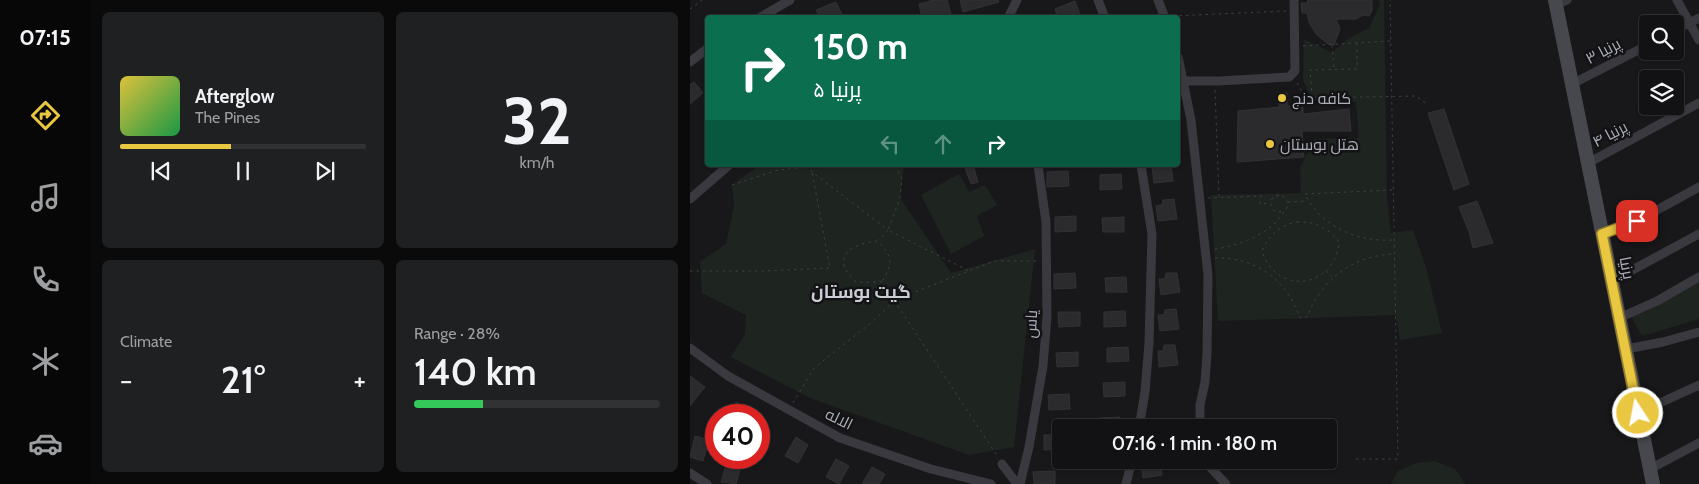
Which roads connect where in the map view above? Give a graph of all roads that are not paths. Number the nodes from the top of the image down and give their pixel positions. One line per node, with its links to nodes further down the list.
1 (790, 0): 8 (street)
2 (1017, 0): 9 (street)
3 (1098, 0): 10 (street)
4 (1158, 0): 11 (street)
5 (1294, 0): 20 (street)
6 (1677, 0): 13 (street)
7 (1560, 2): 21 (street, پرنیا)
8 (764, 15)
9 (1010, 15)
10 (1104, 15)
11 (1163, 15)
12 (1699, 18): 13 (street)
13 (1690, 23): 14 (street); 15 (street)
14 (1684, 26)
15 (1699, 40)
16 (705, 50): 18 (street)
17 (1639, 50): 21 (street, پرنیا ۳)
18 (690, 62)
19 (1180, 67): 20 (street)
20 (1183, 81): 40 (street)
21 (1572, 84): 23 (street, پرنیا)
22 (1699, 103): 23 (street, پرنیا ۴)
23 (1588, 162): 29 (street, پرنیا)
24 (727, 167): 28 (street)
25 (1038, 167): 49 (street, یاس)
26 (1141, 167): 39 (street)
27 (1699, 187): 29 (street)
28 (690, 199)
29 (1602, 234): 32 (street, پرنیا)
30 (1699, 234): 32 (street)
31 (1699, 277): 33 (street)
32 (1612, 281): 33 (street, پرنیا)
33 (1619, 318): 36 (street, پرنیا)
34 (1699, 332): 36 (street)
35 (690, 348): 48 (street, الاله)
36 (1626, 349): 38 (street, پرنیا)
37 (1699, 385): 38 (street)
38 (1638, 413): 45 (street, پرنیا)
39 (1140, 419)
40 (1200, 419)
41 (1699, 443): 45 (street)
42 (1002, 464): 49 (street)
43 (1130, 469): 50 (street)
44 (1212, 469): 51 (street)
45 (1650, 469): 52 (street, پرنیا)
46 (690, 474): 47 (street)
47 (706, 484)
48 (991, 484)
49 (1018, 484)
50 (1126, 484)
51 (1226, 484)
52 (1653, 484)

